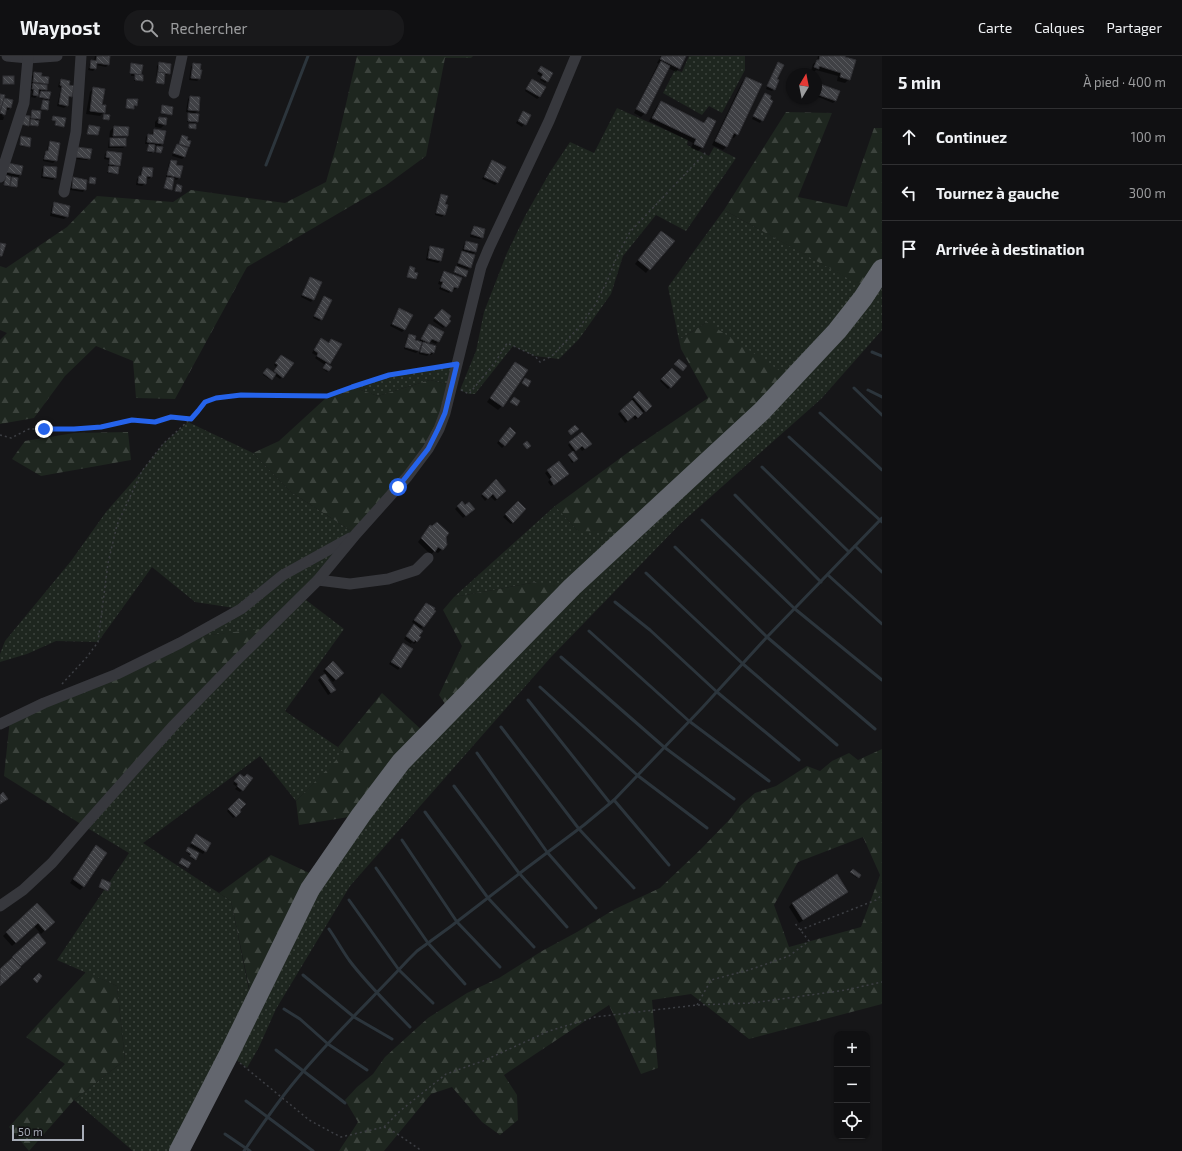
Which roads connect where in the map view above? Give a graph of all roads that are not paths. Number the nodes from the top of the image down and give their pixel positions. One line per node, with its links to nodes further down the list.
1 (7, 56): 6 (street)
2 (57, 56): 6 (street)
3 (81, 56): 9 (street)
4 (182, 56): 7 (street)
5 (576, 56): 11 (street)
6 (28, 58): 8 (street)
7 (174, 93)
8 (0, 178)
9 (64, 192)
10 (882, 269): 16 (highway)
11 (356, 534): 13 (street); 14 (street)
12 (428, 558): 13 (street)
13 (318, 580): 15 (street)
14 (0, 724)
15 (0, 906)
16 (179, 1151)

